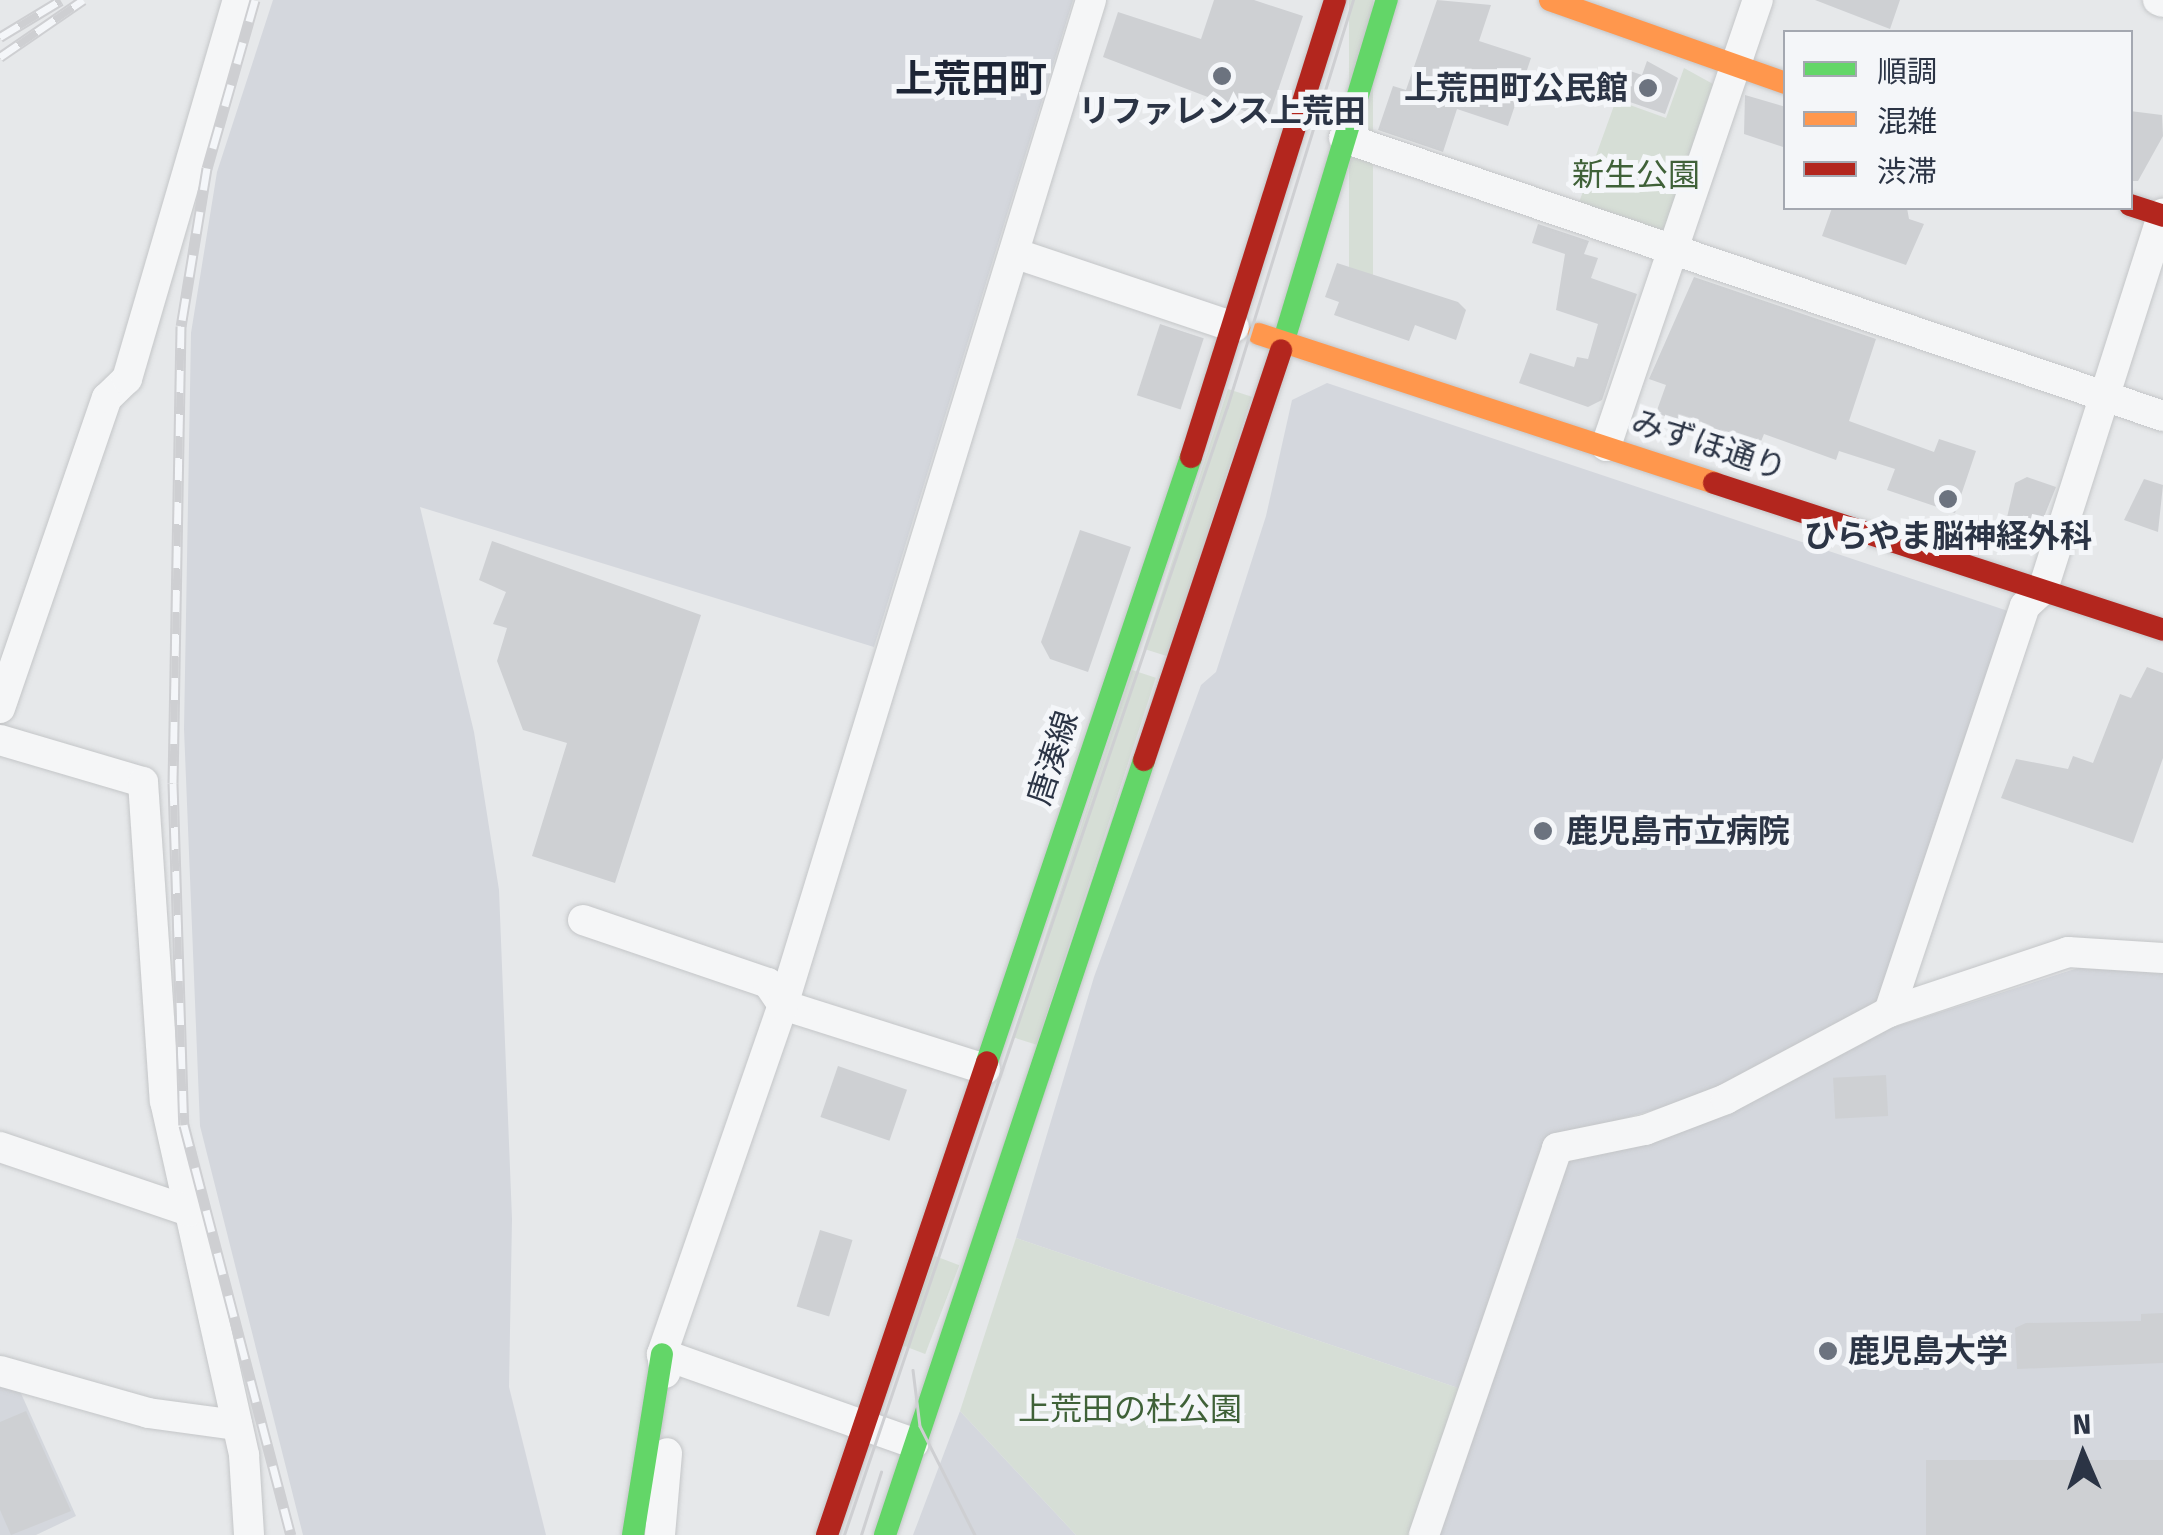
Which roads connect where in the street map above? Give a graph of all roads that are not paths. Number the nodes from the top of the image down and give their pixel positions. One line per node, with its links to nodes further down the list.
1 (238, 0): 21 (street)
2 (1091, 0): 13 (street)
3 (1334, 0): 14 (street, 唐湊線)
4 (1386, 0): 9 (street)
5 (1550, 0): 7 (street)
6 (1758, 0): 7 (street)
7 (1735, 66): 8 (street); 12 (street)
8 (1783, 82)
9 (1344, 138): 12 (street); 15 (street)
10 (2133, 205): 11 (street)
11 (2163, 215): 16 (street)
12 (1672, 249): 16 (street); 18 (street)
13 (1014, 253): 14 (street); 25 (street)
14 (1234, 328): 15 (street, みずほ通り); 27 (street, 唐湊線)
15 (1284, 340): 18 (street, みずほ通り); 34 (street)
16 (2106, 396): 17 (street); 19 (street)
17 (2163, 416)
18 (1606, 446): 19 (street, みずほ通り)
19 (2044, 589): 20 (street, みずほ通り); 26 (street)
20 (2163, 630)
21 (0, 708)
22 (0, 740): 29 (street)
23 (583, 920): 25 (street)
24 (2163, 958): 26 (street)
25 (783, 1005): 27 (street); 30 (street)
26 (1889, 1012): 40 (street)
27 (985, 1069): 33 (street, 唐湊線)
28 (0, 1148): 29 (street)
29 (189, 1210): 32 (street)
30 (662, 1354): 33 (street); 36 (street); 37 (street)
31 (0, 1371): 32 (street)
32 (237, 1425): 35 (street)
33 (862, 1429): 34 (street); 38 (street, 唐湊線)
34 (914, 1443): 39 (street)
35 (248, 1535)
36 (633, 1535)
37 (660, 1535)
38 (826, 1535)
39 (885, 1535)
40 (1424, 1535)

